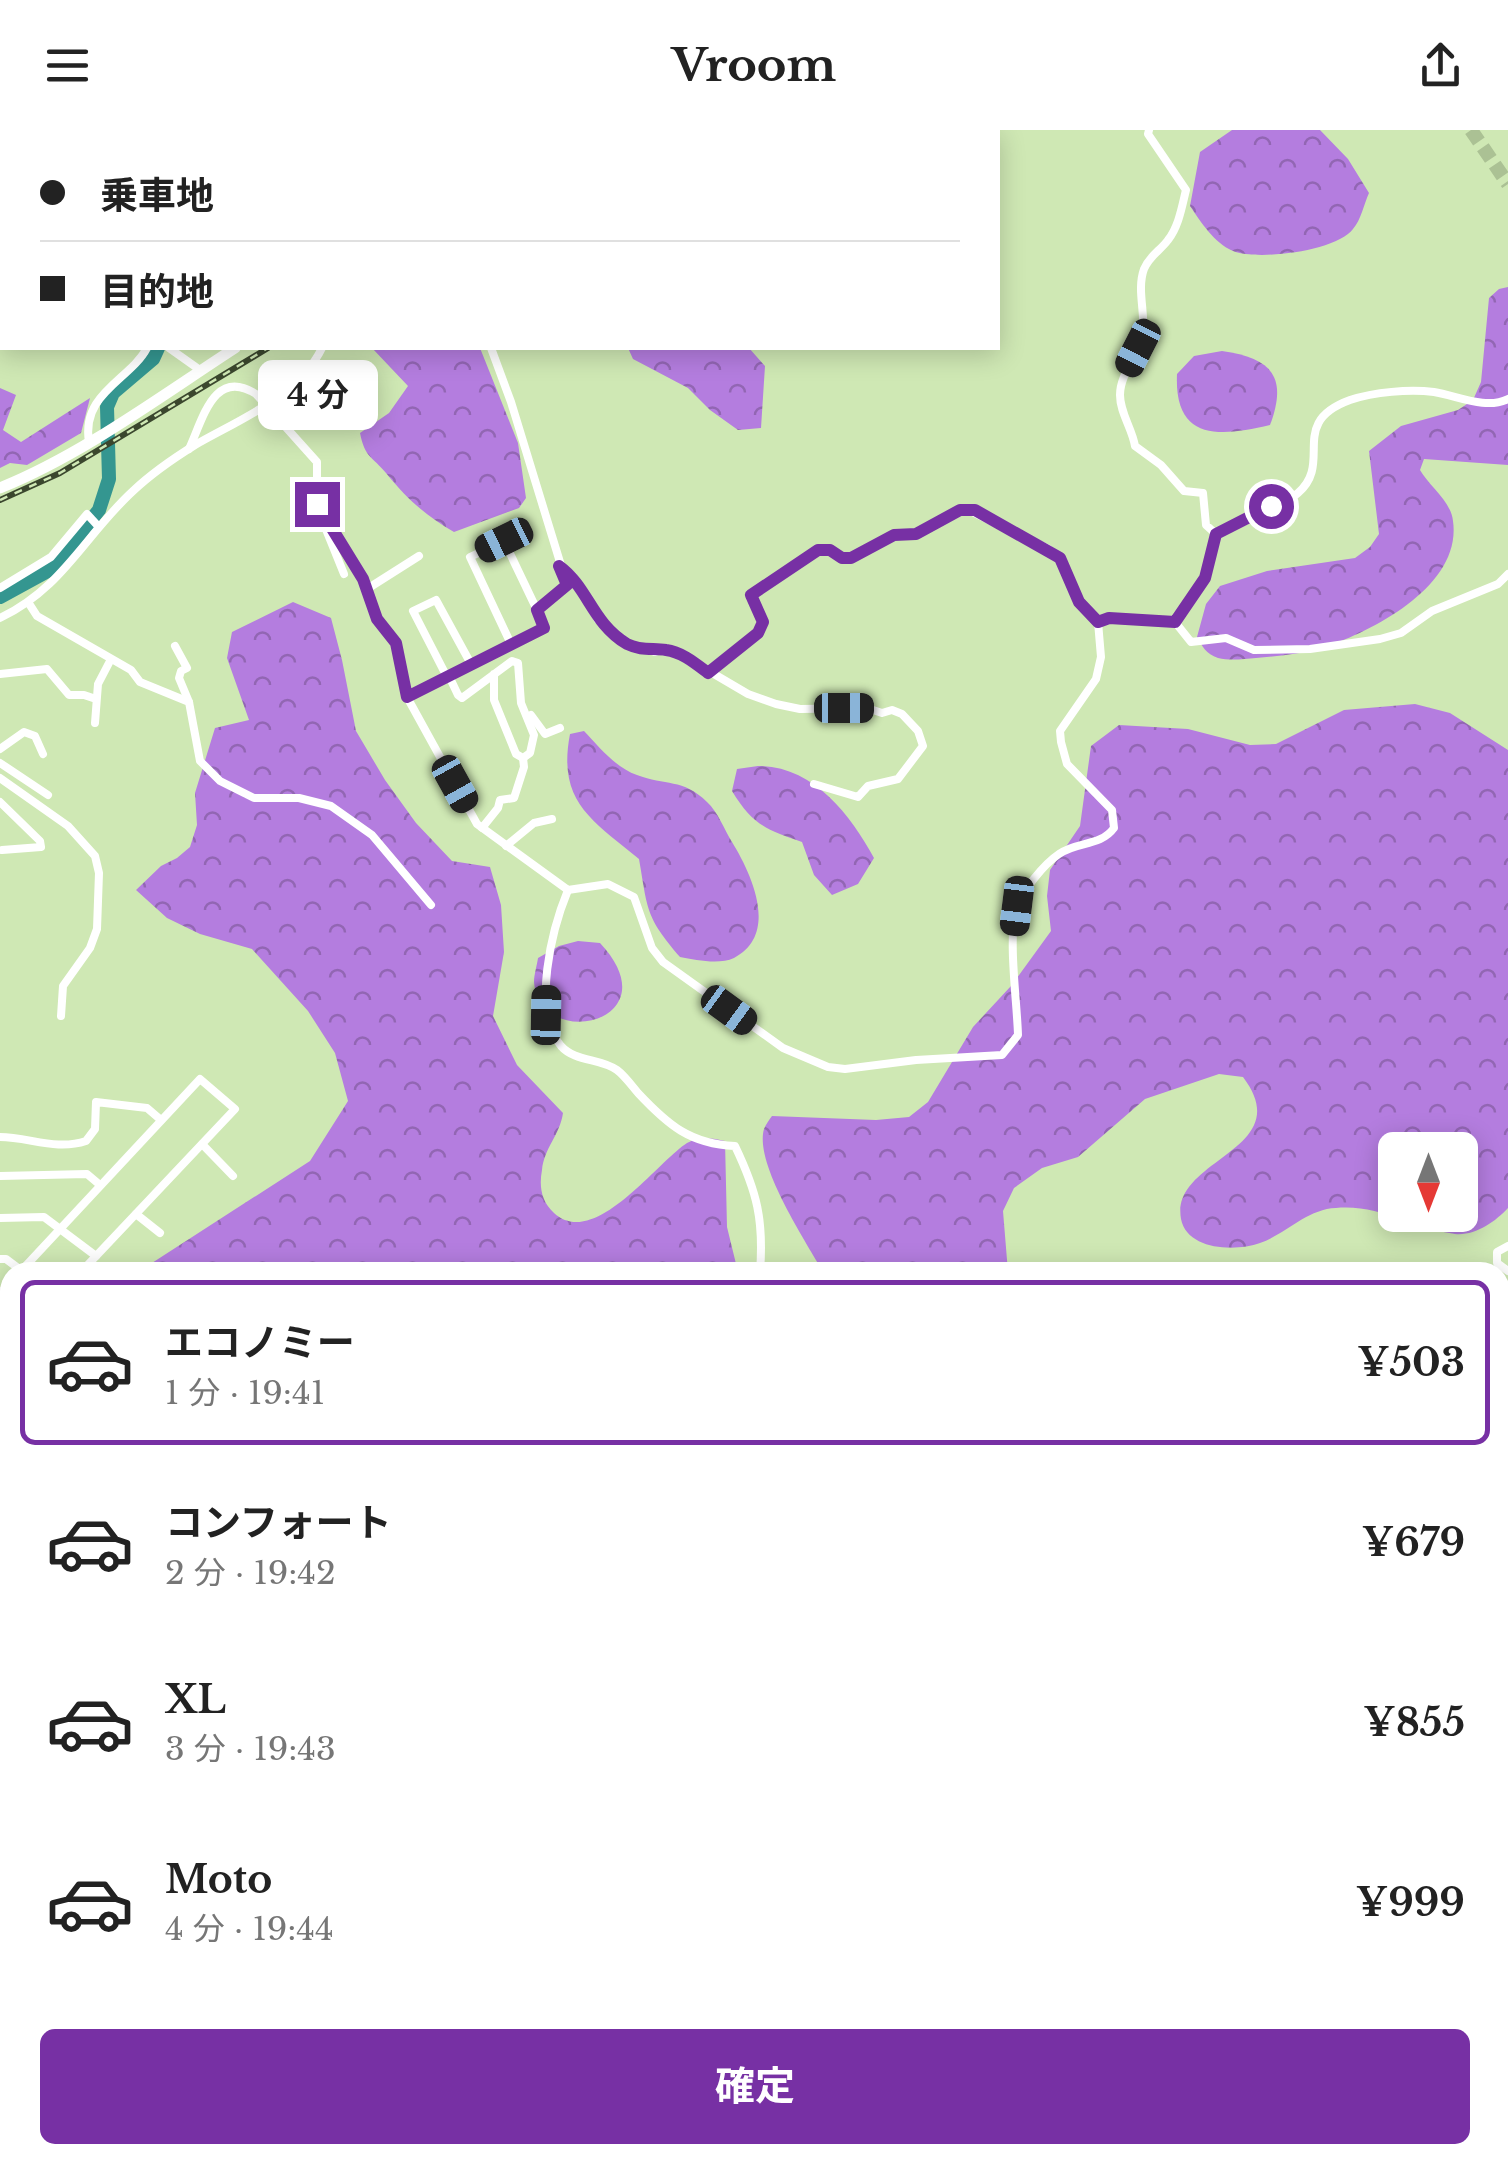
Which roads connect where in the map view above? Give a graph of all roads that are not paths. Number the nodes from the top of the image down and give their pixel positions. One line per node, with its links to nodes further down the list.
1 (1149, 130): 15 (street)
2 (145, 350): 10 (street)
3 (171, 350): 7 (street)
4 (232, 350): 7 (main road)
5 (321, 350): 9 (street)
6 (492, 350): 17 (street)
7 (200, 370): 10 (main road)
8 (1508, 399): 15 (street)
9 (265, 405): 11 (street); 11 (street); 14 (street)
10 (93, 439): 12 (main road)
11 (189, 449): 13 (street)
12 (0, 488)
13 (97, 524): 20 (street); 22 (street)
14 (329, 524): 18 (street); 21 (street)
15 (1216, 534): 26 (street)
16 (420, 556): 21 (street)
17 (559, 566): 23 (street); 31 (street)
18 (344, 574)
19 (1508, 574): 26 (street)
20 (0, 588)
21 (367, 589): 35 (street)
22 (28, 602): 24 (street); 29 (street)
23 (537, 610): 27 (street); 27 (street)
24 (0, 618)
25 (1098, 622): 26 (street); 31 (street); 53 (street)
26 (1175, 622)
27 (511, 644): 30 (street)
28 (174, 646): 38 (street)
29 (110, 661): 37 (street); 38 (street)
30 (471, 664): 34 (street); 34 (street)
31 (708, 673): 46 (street)
32 (0, 674): 37 (street)
33 (494, 674): 34 (street); 36 (street); 43 (street)
34 (448, 676): 35 (street)
35 (407, 697): 50 (street)
36 (521, 699): 40 (street); 43 (street)
37 (96, 700): 39 (street)
38 (189, 702): 54 (street)
39 (95, 723)
40 (560, 728)
41 (0, 749): 42 (street)
42 (43, 754)
43 (523, 758): 50 (street)
44 (0, 763): 47 (street)
45 (0, 778): 55 (street)
46 (814, 784)
47 (48, 795)
48 (0, 802): 52 (street)
49 (552, 819): 51 (street)
50 (482, 828): 51 (street)
51 (506, 846): 53 (street)
52 (2, 850)
53 (568, 890): 69 (street)
54 (431, 905)
55 (61, 1016)
56 (161, 1120): 57 (street); 58 (street); 61 (street)
57 (0, 1138)
58 (202, 1144): 60 (street); 62 (street)
59 (0, 1176): 61 (street)
60 (233, 1176)
61 (100, 1185): 64 (street)
62 (136, 1214): 65 (street); 66 (street)
63 (0, 1218): 64 (street)
64 (60, 1229): 66 (street); 67 (street)
65 (160, 1232)
66 (96, 1256): 68 (street)
67 (30, 1262)
68 (90, 1262)
69 (760, 1262)

